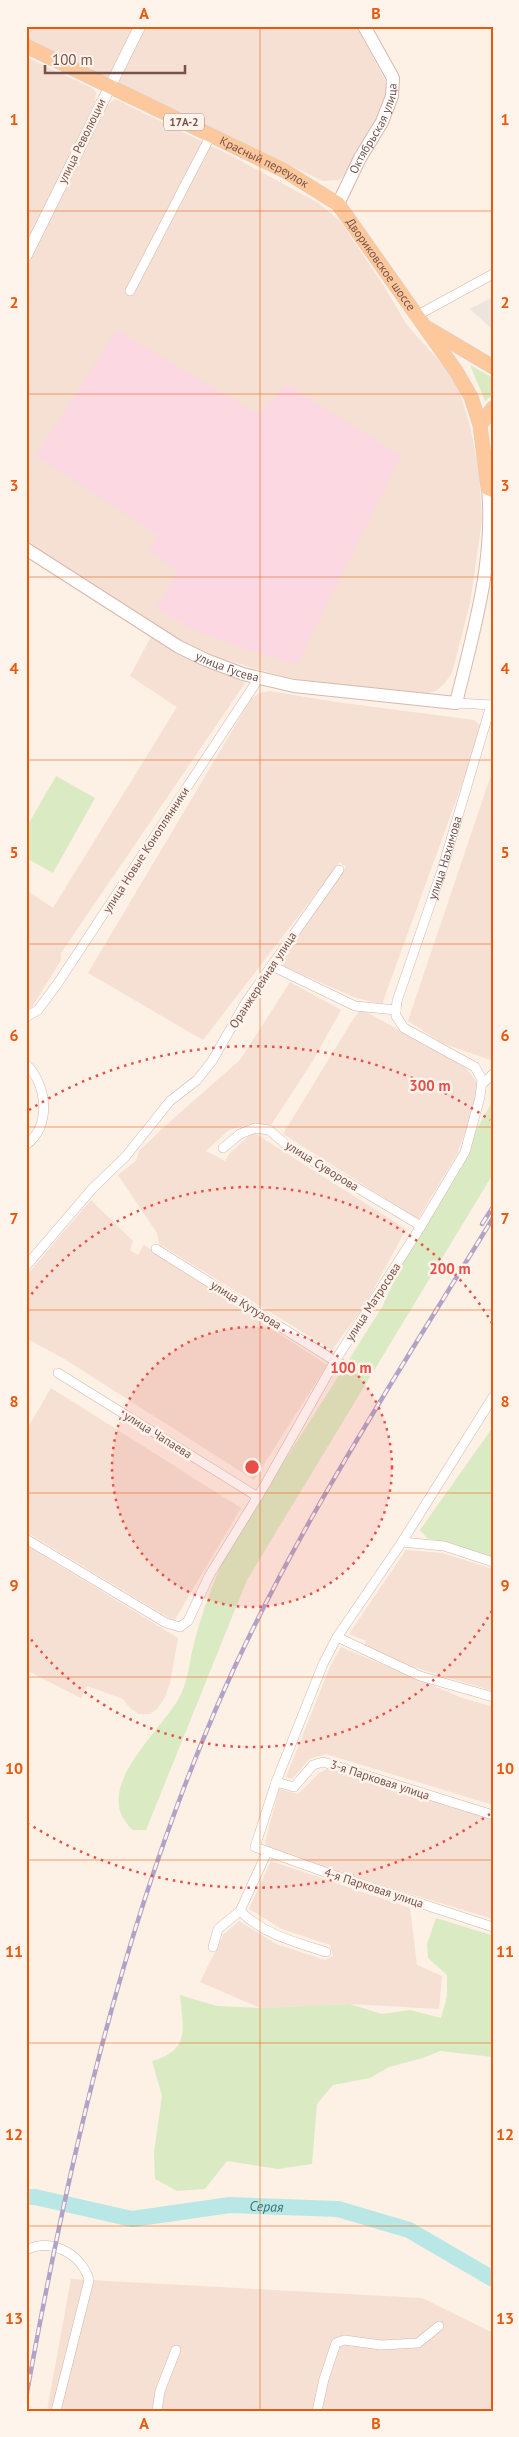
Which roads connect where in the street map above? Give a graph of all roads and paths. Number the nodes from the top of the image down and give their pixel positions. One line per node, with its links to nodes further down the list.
1 (140, 26): 4 (street, улица Революции)
2 (364, 26): 6 (main road, Октябрьская улица)
3 (26, 46): 4 (main road, Красный переулок / 17А-2)
4 (110, 85): 5 (main road, Красный переулок / 17А-2); 7 (street, улица Революции)
5 (211, 135): 6 (main road, Красный переулок / 17А-2); 9 (street)
6 (338, 204): 10 (main road, Двориковское шоссе / 17А-2)
7 (26, 256)
8 (493, 274): 10 (street)
9 (130, 291)
10 (419, 321): 11 (main road); 13 (main road, Двориковское шоссе)
11 (493, 367)
12 (493, 408): 13 (main road)
13 (480, 425): 14 (main road, Двориковское шоссе)
14 (491, 489): 17 (main road)
15 (26, 549): 18 (main road, улица Гусева)
16 (493, 568): 17 (main road)
17 (482, 595): 19 (main road)
18 (259, 678): 19 (main road, улица Гусева); 24 (street, улица Новые Коноплянники)
19 (456, 703): 20 (street)
20 (492, 705): 23 (street, улица Нахимова)
21 (339, 870): 22 (street, Оранжерейная улица)
22 (272, 966): 23 (street); 32 (street, Оранжерейная улица)
23 (396, 1010): 27 (street)
24 (26, 1017)
25 (26, 1064): 28 (street)
26 (493, 1074): 27 (street)
27 (482, 1084): 30 (street, улица Матросова)
28 (26, 1145)
29 (223, 1148): 30 (street, улица Суворова)
30 (421, 1226): 33 (street, улица Матросова)
31 (156, 1249): 33 (street, улица Кутузова)
32 (26, 1266)
33 (335, 1362): 36 (street, улица Матросова)
34 (58, 1374): 36 (street, улица Чапаева)
35 (493, 1397): 38 (street)
36 (258, 1497): 37 (street, улица Матросова)
37 (26, 1539)
38 (402, 1542): 39 (street); 40 (street)
39 (493, 1562)
40 (337, 1637): 41 (street); 42 (street)
41 (493, 1697)
42 (276, 1782): 43 (street, 3-я Парковая улица); 44 (street, 4-я Парковая улица)
43 (493, 1815)
44 (267, 1852): 45 (street); 46 (street, 4-я Парковая улица)
45 (240, 1911): 47 (street); 48 (street)
46 (493, 1927)
47 (213, 1946)
48 (326, 1952)
49 (29, 2248): 52 (street)
50 (439, 2326): 54 (street)
51 (176, 2350): 53 (street)
52 (56, 2411)
53 (157, 2411)
54 (317, 2411)

